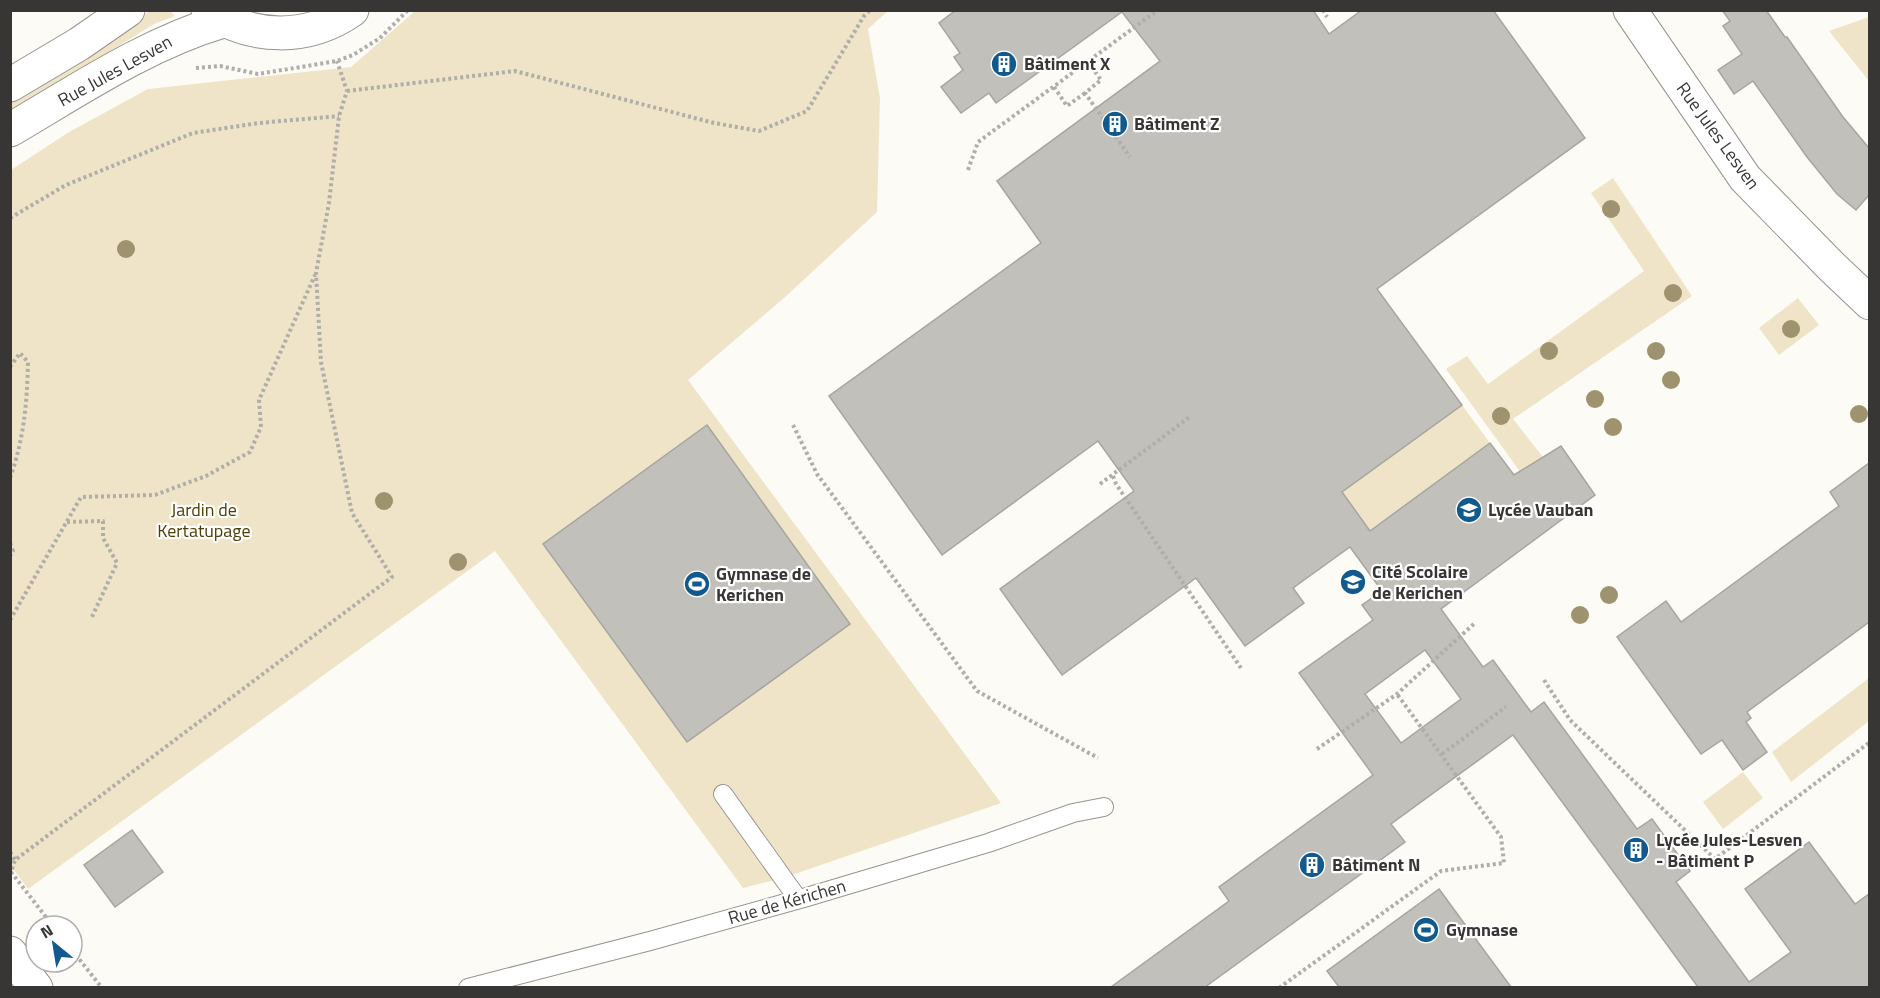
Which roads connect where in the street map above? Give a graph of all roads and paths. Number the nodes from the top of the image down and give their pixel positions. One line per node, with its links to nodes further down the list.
1 (128, 10): 11 (main road)
2 (352, 10): 7 (main road)
3 (870, 10): 13 (path)
4 (1158, 10): 10 (path)
5 (1323, 10): 8 (path)
6 (1630, 10): 21 (main road, Rue Jules Lesven)
7 (216, 16): 16 (main road, Rue Jules Lesven)
8 (1327, 17)
9 (337, 62): 13 (path)
10 (1088, 62): 12 (path); 14 (path)
11 (10, 85)
12 (1054, 87): 14 (path); 18 (path)
13 (347, 92): 15 (path)
14 (1085, 93): 17 (path)
15 (339, 116): 19 (path); 20 (path)
16 (10, 130)
17 (1130, 157)
18 (968, 171)
19 (10, 218)
20 (316, 273): 28 (path); 45 (path)
21 (1869, 303)
22 (10, 367): 26 (path)
23 (1191, 416): 25 (path)
24 (793, 425): 41 (path)
25 (1113, 476): 27 (path); 34 (path)
26 (10, 478)
27 (1100, 484)
28 (66, 522): 31 (path); 32 (path)
29 (10, 543): 30 (path)
30 (10, 556)
31 (91, 619)
32 (10, 620)
33 (1476, 622): 36 (path)
34 (1241, 668)
35 (1544, 680): 38 (path)
36 (1397, 694): 39 (path); 40 (path)
37 (1506, 707): 40 (path)
38 (1869, 742)
39 (1317, 749)
40 (1442, 754): 54 (path)
41 (1098, 758)
42 (723, 794): 47 (lane)
43 (1104, 807): 47 (lane, Rue de Kérichen)
44 (10, 852): 45 (path)
45 (15, 860): 46 (path)
46 (11, 873): 48 (path)
47 (798, 899): 53 (lane, Rue de Kérichen)
48 (43, 914)
49 (10, 953): 51 (main road)
50 (84, 965): 52 (path)
51 (36, 987)
52 (102, 987)
53 (468, 987)
54 (1279, 987)

